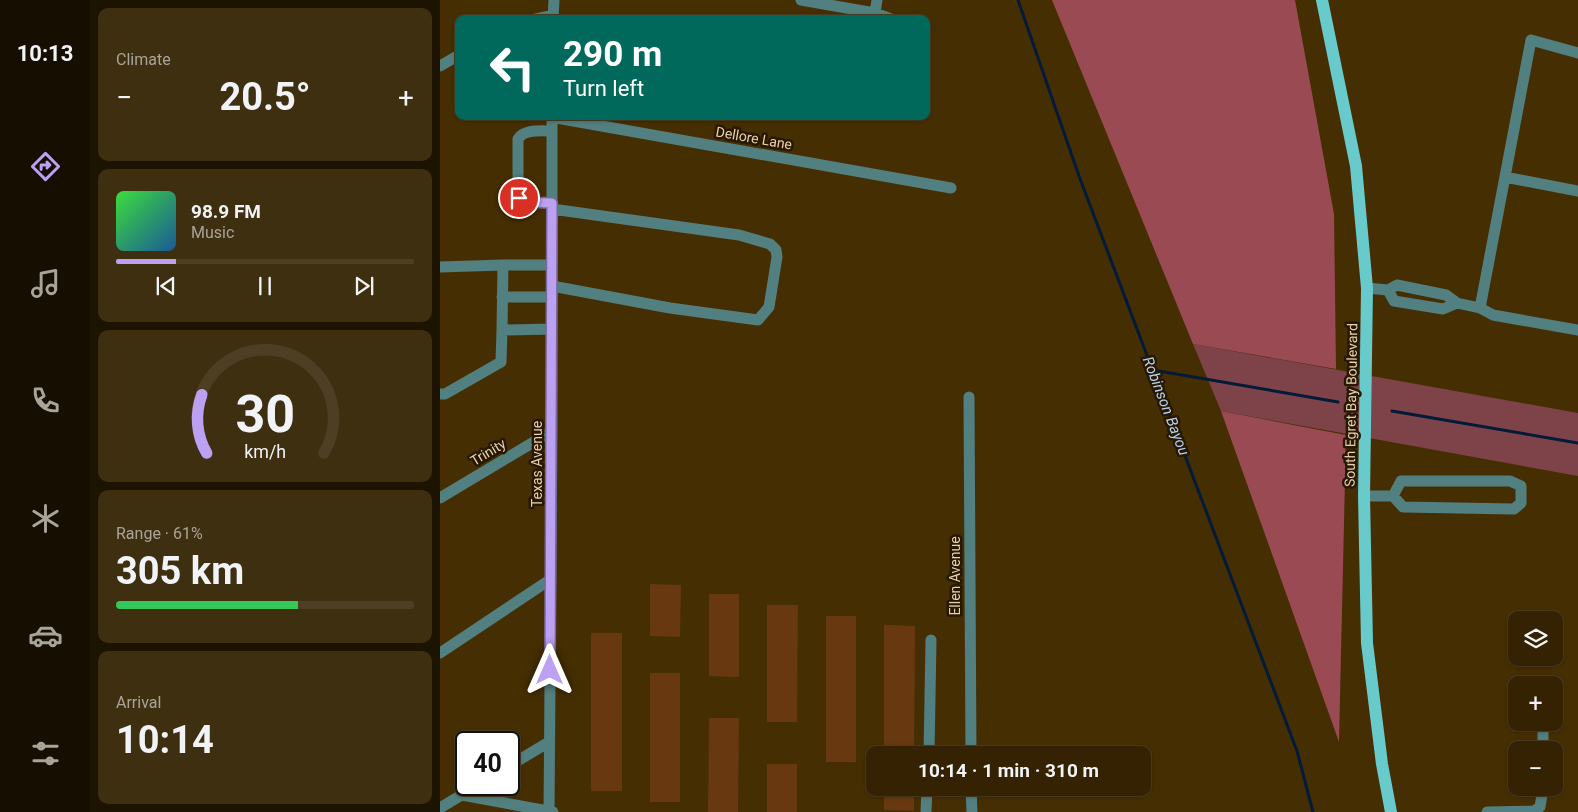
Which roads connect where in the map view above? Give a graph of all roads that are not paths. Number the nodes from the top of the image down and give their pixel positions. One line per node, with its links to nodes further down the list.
1 (554, 0): 6 (street)
2 (801, 0): 5 (street)
3 (877, 0): 5 (street)
4 (1322, 0): 21 (main road, South Egret Bay Boulevard)
5 (875, 13): 7 (street)
6 (553, 15)
7 (880, 15)
8 (1578, 53): 14 (street)
9 (455, 57): 10 (street)
10 (440, 66)
11 (552, 120): 13 (street, Texas Avenue)
12 (569, 120): 15 (street, Dellore Lane)
13 (552, 131): 17 (street, Texas Avenue); 17 (street)
14 (1505, 177): 16 (street); 24 (street)
15 (951, 188)
16 (1578, 191)
17 (552, 206): 19 (street, Texas Avenue); 22 (street)
18 (502, 264): 19 (street); 20 (street); 23 (street)
19 (552, 265): 22 (street, Texas Avenue)
20 (440, 267)
21 (1367, 288): 24 (street); 31 (main road, South Egret Bay Boulevard)
22 (552, 292): 23 (street); 25 (street, Texas Avenue)
23 (502, 296): 26 (street)
24 (1480, 308): 27 (street)
25 (552, 329): 26 (street); 30 (street, Texas Avenue)
26 (502, 330): 28 (street)
27 (1578, 330)
28 (440, 394)
29 (969, 397): 39 (street, Ellen Avenue)
30 (552, 431): 33 (street, Trinity); 34 (street, Texas Avenue)
31 (1364, 496): 32 (street); 50 (main road, South Egret Bay Boulevard)
32 (1393, 496): 32 (street)
33 (440, 498)
34 (551, 579): 36 (street); 37 (street, Texas Avenue)
35 (931, 640): 38 (street)
36 (440, 653)
37 (550, 742): 40 (street); 47 (street, Texas Avenue)
38 (929, 746)
39 (971, 746)
40 (520, 760)
41 (461, 796): 46 (street)
42 (467, 796): 47 (street)
43 (927, 796): 48 (street)
44 (971, 796): 49 (street)
45 (1542, 796): 51 (street)
46 (445, 808)
47 (550, 812)
48 (926, 812)
49 (972, 812)
50 (1391, 812)
51 (1487, 812)

